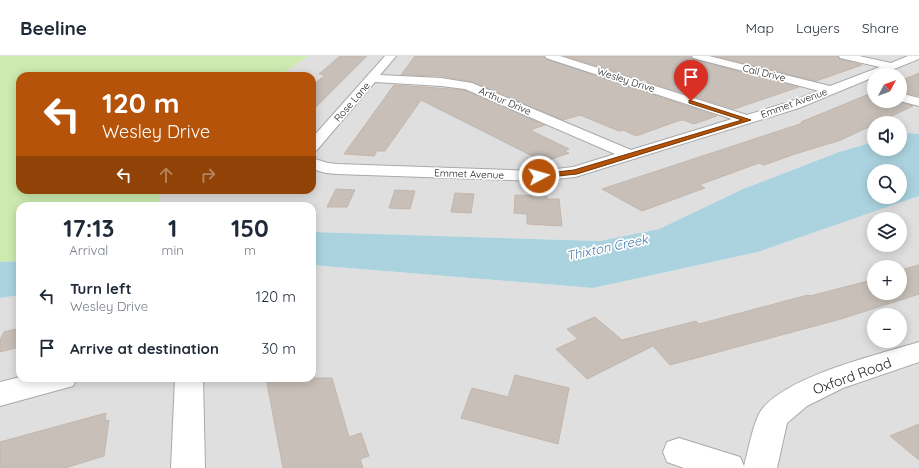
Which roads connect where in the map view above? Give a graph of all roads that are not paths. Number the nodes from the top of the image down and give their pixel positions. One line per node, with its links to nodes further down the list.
1 (391, 56): 7 (street, Rose Lane)
2 (550, 56): 13 (street, Wesley Drive)
3 (697, 56): 10 (street, Cail Drive)
4 (844, 56): 6 (street)
5 (917, 56): 6 (street, Emmet Avenue)
6 (892, 66): 8 (street, Emmet Avenue)
7 (372, 78): 14 (street, Rose Lane); 15 (street, Arthur Drive)
8 (847, 85): 9 (street); 10 (street, Emmet Avenue)
9 (863, 89)
10 (831, 90): 13 (street, Emmet Avenue)
11 (907, 99): 12 (street)
12 (919, 102)
13 (748, 120): 15 (street, Emmet Avenue)
14 (316, 142)
15 (630, 155): 16 (street, Emmet Avenue)
16 (316, 165)
17 (919, 352): 24 (street, Oxford Road)
18 (47, 382): 20 (street)
19 (189, 382): 22 (street)
20 (0, 394)
21 (679, 452): 23 (street)
22 (188, 468)
23 (728, 468)
24 (760, 468)

